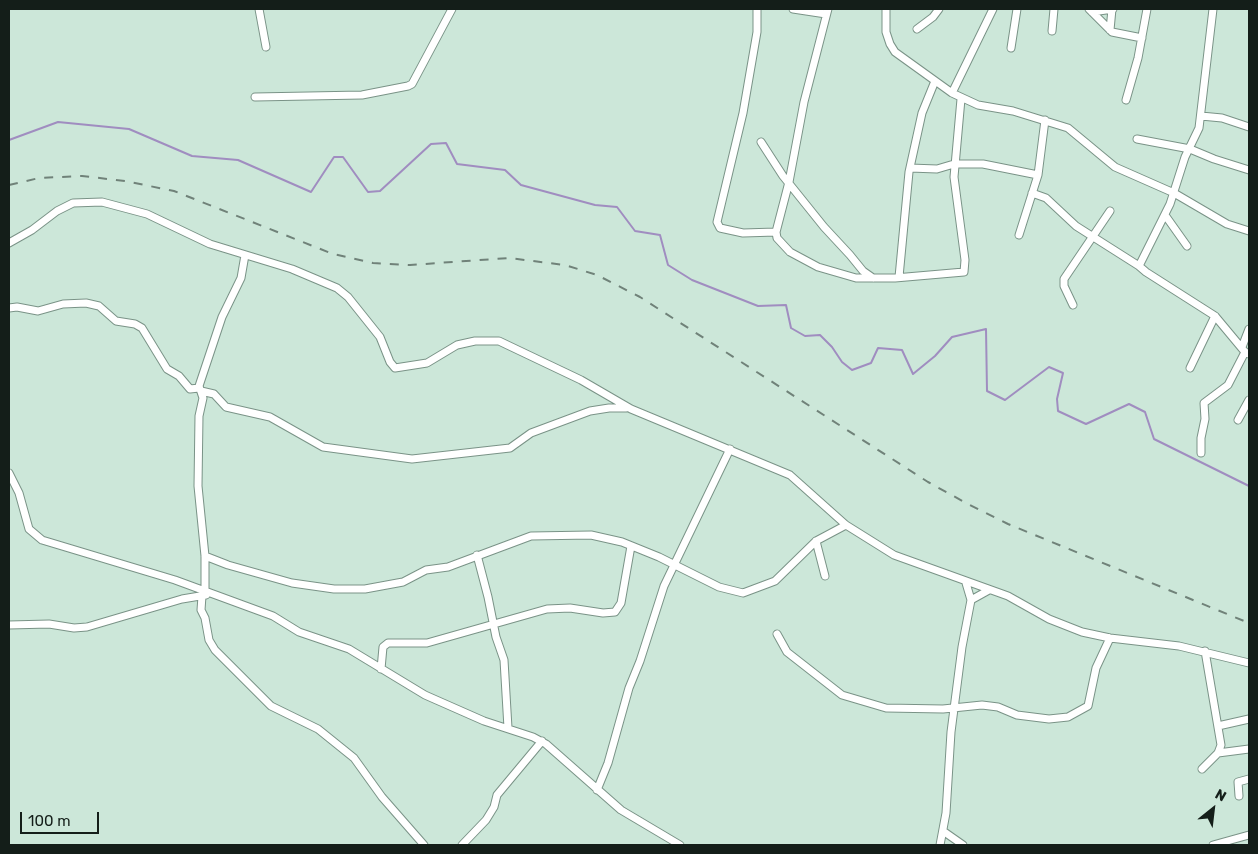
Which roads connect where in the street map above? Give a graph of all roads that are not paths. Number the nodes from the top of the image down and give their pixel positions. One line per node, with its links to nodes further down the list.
1 (259, 9): 19 (street)
2 (452, 9): 23 (street)
3 (757, 9): 42 (street)
4 (793, 9): 14 (street)
5 (886, 9): 21 (street)
6 (939, 9): 15 (street)
7 (994, 9): 22 (street)
8 (1017, 9): 20 (street)
9 (1054, 9): 17 (street)
10 (1113, 9): 13 (street); 16 (street)
11 (1147, 9): 18 (street)
12 (1213, 9): 26 (street)
13 (1091, 10): 16 (street)
14 (827, 11): 36 (street)
15 (917, 29)
16 (1110, 30): 18 (street)
17 (1052, 31)
18 (1142, 38): 25 (street)
19 (266, 46)
20 (1011, 48)
21 (935, 81): 22 (street); 33 (street)
22 (952, 93): 24 (street)
23 (255, 97)
24 (961, 99): 27 (street); 32 (street)
25 (1126, 100)
26 (1201, 116): 28 (street); 31 (street)
27 (1045, 120): 35 (street); 38 (street)
28 (1249, 127)
29 (1137, 139): 31 (street)
30 (761, 142): 36 (street)
31 (1190, 149): 34 (street); 38 (street)
32 (954, 164): 33 (street); 35 (street); 49 (street)
33 (910, 168): 49 (street)
34 (1249, 170)
35 (1038, 175): 37 (street)
36 (789, 182): 42 (street); 50 (street)
37 (1032, 193): 43 (street); 44 (street)
38 (1174, 193): 40 (street); 41 (street)
39 (1110, 211): 44 (street)
40 (1165, 215): 46 (street); 48 (street)
41 (1249, 231)
42 (776, 232): 50 (street)
43 (1019, 235)
44 (1092, 238): 48 (street); 51 (street)
45 (9, 243): 47 (street)
46 (1187, 246)
47 (245, 255): 57 (street); 59 (street)
48 (1140, 266): 53 (street)
49 (900, 277): 50 (street)
50 (875, 278)
51 (1073, 304)
52 (9, 308): 57 (street)
53 (1215, 316): 55 (street); 56 (street)
54 (1249, 329): 55 (street)
55 (1246, 351): 62 (street)
56 (1190, 368)
57 (200, 390): 59 (street); 68 (street)
58 (1249, 400): 60 (street)
59 (632, 409): 61 (street)
60 (1238, 420)
61 (730, 449): 64 (street); 69 (street)
62 (1201, 453)
63 (9, 473): 73 (street)
64 (846, 525): 65 (street); 71 (street)
65 (816, 541): 69 (street); 70 (street)
66 (630, 546): 67 (street); 69 (street); 75 (street)
67 (477, 555): 68 (street); 75 (street)
68 (205, 556): 73 (street)
69 (674, 565): 91 (street)
70 (825, 576)
71 (966, 583): 72 (street); 74 (street)
72 (989, 590): 74 (street); 78 (street)
73 (203, 593): 76 (street); 81 (street); 95 (street)
74 (971, 600): 82 (street)
75 (494, 624): 81 (street); 85 (street)
76 (9, 625)
77 (777, 634): 82 (street)
78 (1110, 638): 79 (street); 82 (street)
79 (1205, 651): 80 (street); 84 (street)
80 (1249, 663)
81 (381, 669): 85 (street)
82 (954, 708): 93 (street)
83 (1249, 719): 84 (street)
84 (1218, 726): 88 (street)
85 (508, 728): 86 (street)
86 (542, 741): 91 (street); 96 (street)
87 (1249, 749): 88 (street)
88 (1218, 753): 89 (street)
89 (1202, 769)
90 (1249, 779): 92 (street)
91 (597, 790): 97 (street)
92 (1240, 796)
93 (943, 831): 98 (street); 99 (street)
94 (1249, 835): 100 (street)
95 (424, 845)
96 (464, 845)
97 (680, 845)
98 (940, 845)
99 (963, 845)
100 (1213, 845)

